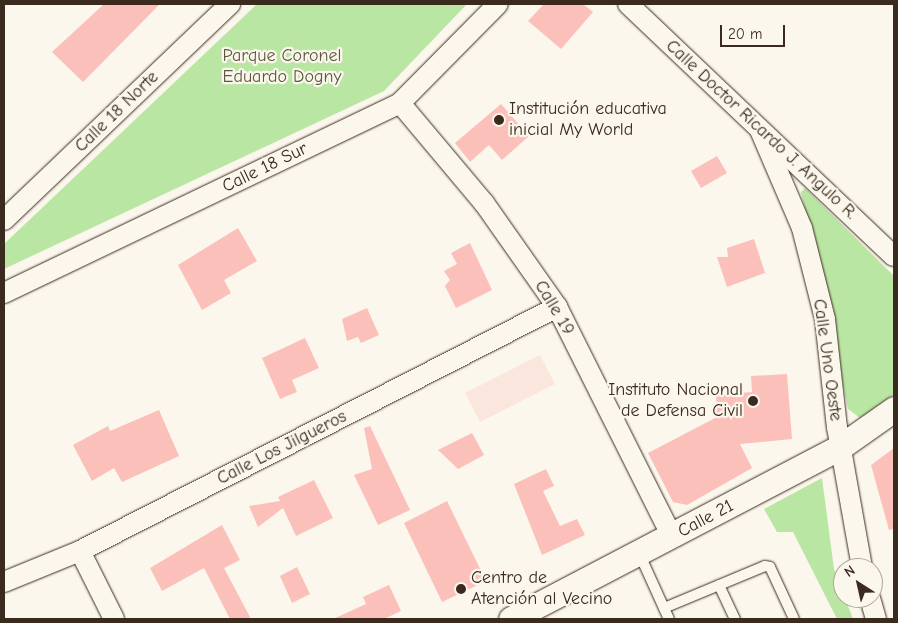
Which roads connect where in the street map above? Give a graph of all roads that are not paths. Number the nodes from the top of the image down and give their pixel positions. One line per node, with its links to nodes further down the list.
1 (230, 4): 6 (street, Calle 18 Norte)
2 (498, 4): 4 (street, Calle 18 Sur)
3 (628, 4): 5 (street, Calle Doctor Ricardo J. Angulo R.)
4 (400, 103): 8 (street, Calle 18 Sur); 9 (street, Calle 19)
5 (760, 130): 7 (street, Calle Doctor Ricardo J. Angulo R.); 11 (street, Calle Uno Oeste)
6 (4, 220)
7 (894, 256)
8 (4, 292)
9 (557, 307): 12 (street, Calle 19); 13 (street, Calle Los Jilgueros)
10 (894, 409): 11 (street, Calle 21)
11 (840, 447): 12 (street, Calle 21); 15 (street, Calle Uno Oeste)
12 (672, 537): 14 (street, Calle 21)
13 (80, 551): 16 (street, Calle Los Jilgueros); 19 (street)
14 (639, 554): 18 (lane); 20 (street, Calle 21)
15 (860, 558)
16 (4, 582)
17 (719, 585): 18 (lane); 22 (lane); 23 (lane)
18 (664, 608): 21 (lane)
19 (114, 619)
20 (511, 619)
21 (669, 619)
22 (735, 619)
23 (794, 619)

